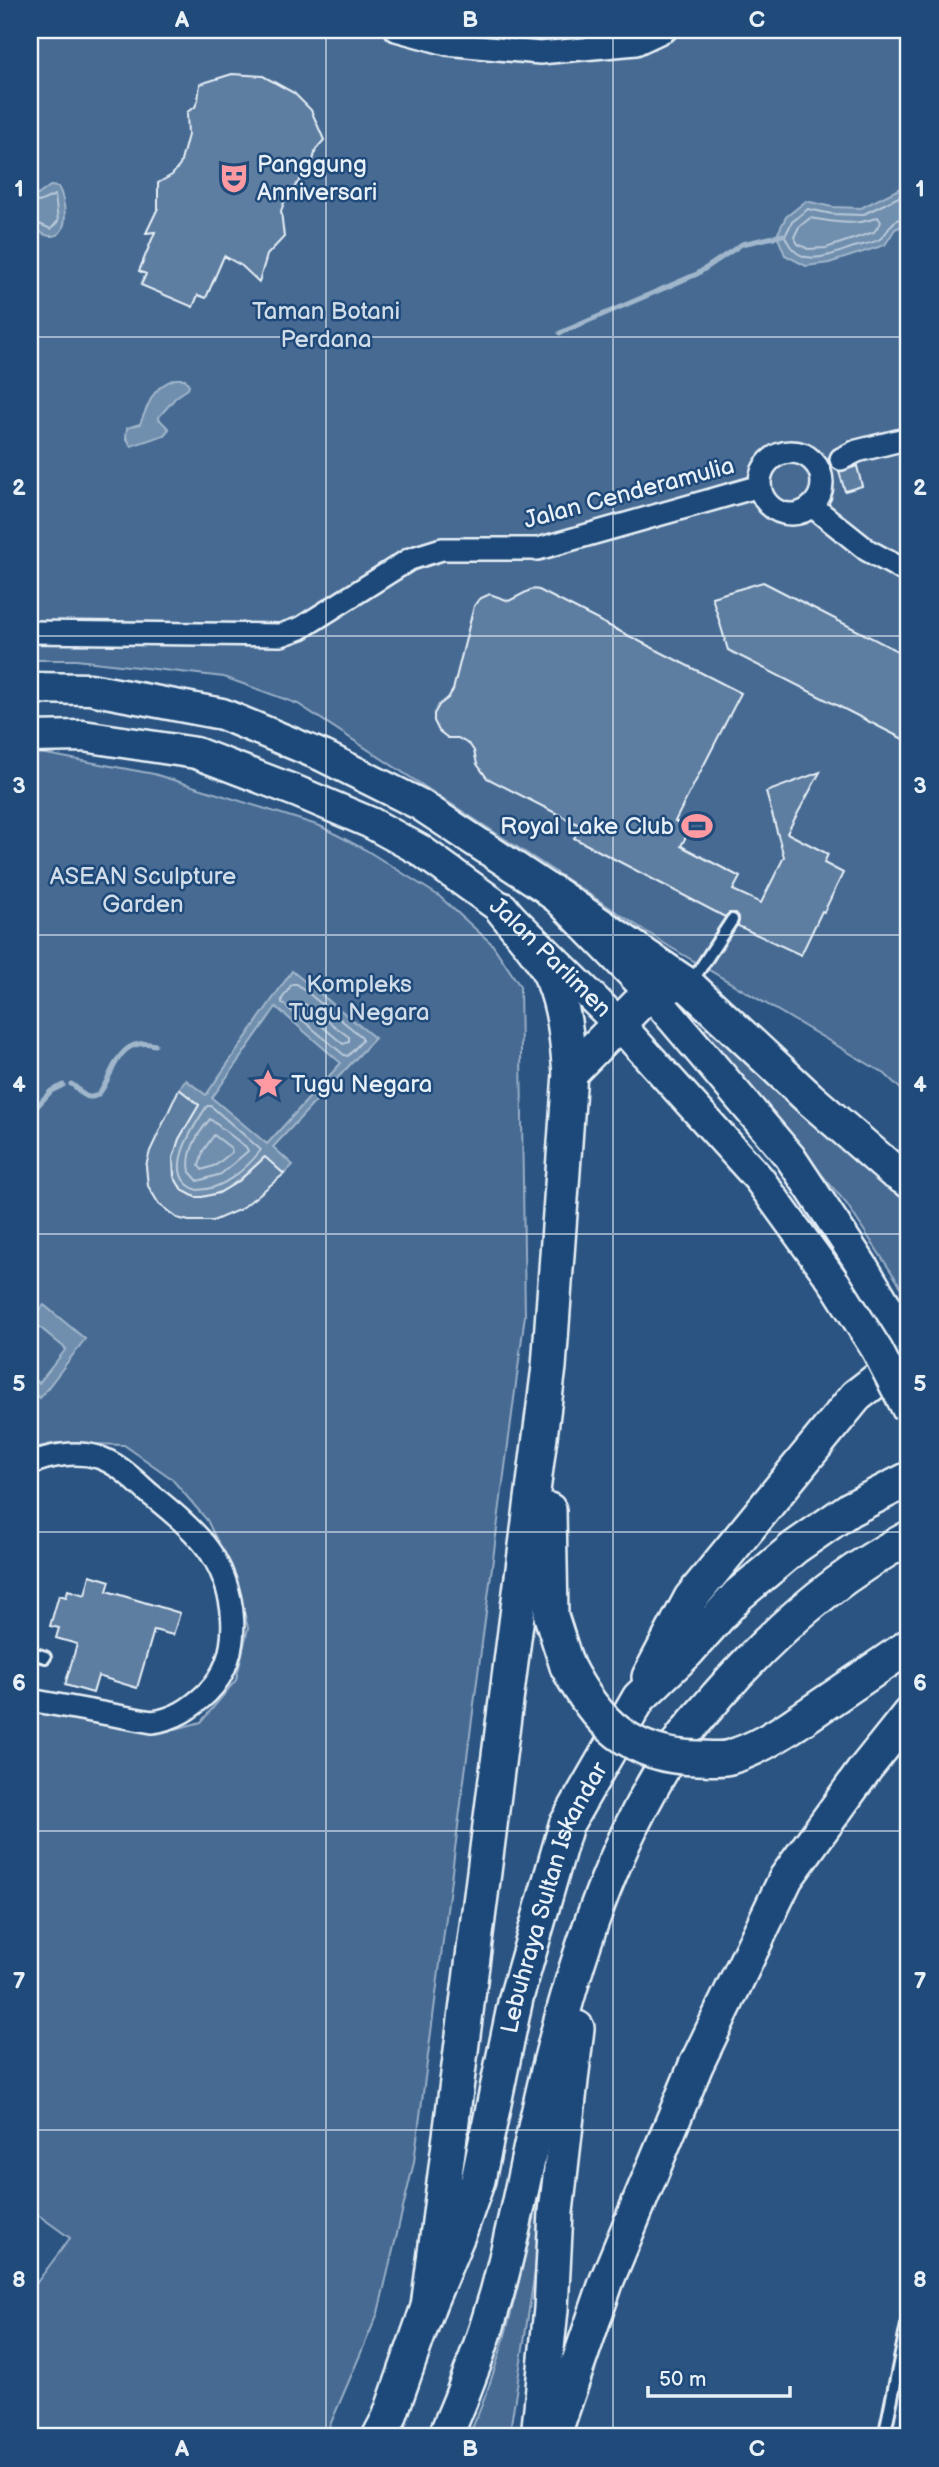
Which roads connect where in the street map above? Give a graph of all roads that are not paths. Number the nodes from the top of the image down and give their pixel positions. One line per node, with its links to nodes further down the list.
1 (396, 30): 2 (street)
2 (666, 30)
3 (909, 438): 4 (street)
4 (841, 459)
5 (760, 486): 6 (street); 6 (street); 8 (street, Jalan Cenderamulia)
6 (812, 506): 7 (street)
7 (909, 573)
8 (30, 632)
9 (30, 688): 11 (street, Jalan Parlimen)
10 (30, 737): 12 (street, Jalan Parlimen)
11 (552, 892): 14 (main road); 15 (street, Jalan Parlimen)
12 (502, 909): 16 (street, Jalan Parlimen); 17 (main road)
13 (732, 920): 14 (lane)
14 (686, 984): 15 (main road); 20 (main road)
15 (650, 992): 16 (main road); 18 (street, Jalan Parlimen)
16 (618, 1023): 17 (main road); 19 (street, Jalan Parlimen)
17 (570, 1073): 23 (main road)
18 (790, 1157): 19 (street); 21 (street, Jalan Parlimen)
19 (759, 1179): 24 (street, Jalan Parlimen, bridge)
20 (909, 1181)
21 (909, 1344)
22 (909, 1355): 31 (main road)
23 (549, 1367): 28 (main road, bridge); 35 (main road)
24 (909, 1412)
25 (30, 1464): 32 (street)
26 (909, 1479): 31 (main road, Lebuhraya Sultan Iskandar)
27 (909, 1538): 34 (main road, Lebuhraya Sultan Iskandar)
28 (909, 1646)
29 (30, 1652): 30 (lane)
30 (45, 1657)
31 (639, 1698): 35 (main road, Lebuhraya Sultan Iskandar)
32 (30, 1700)
33 (909, 1714): 40 (main road)
34 (645, 1801): 38 (main road, Lebuhraya Sultan Iskandar); 39 (main road)
35 (428, 2307): 37 (main road, Lebuhraya Sultan Iskandar)
36 (909, 2315): 41 (lane)
37 (379, 2437)
38 (445, 2437)
39 (538, 2437)
40 (554, 2437)
41 (884, 2437)

